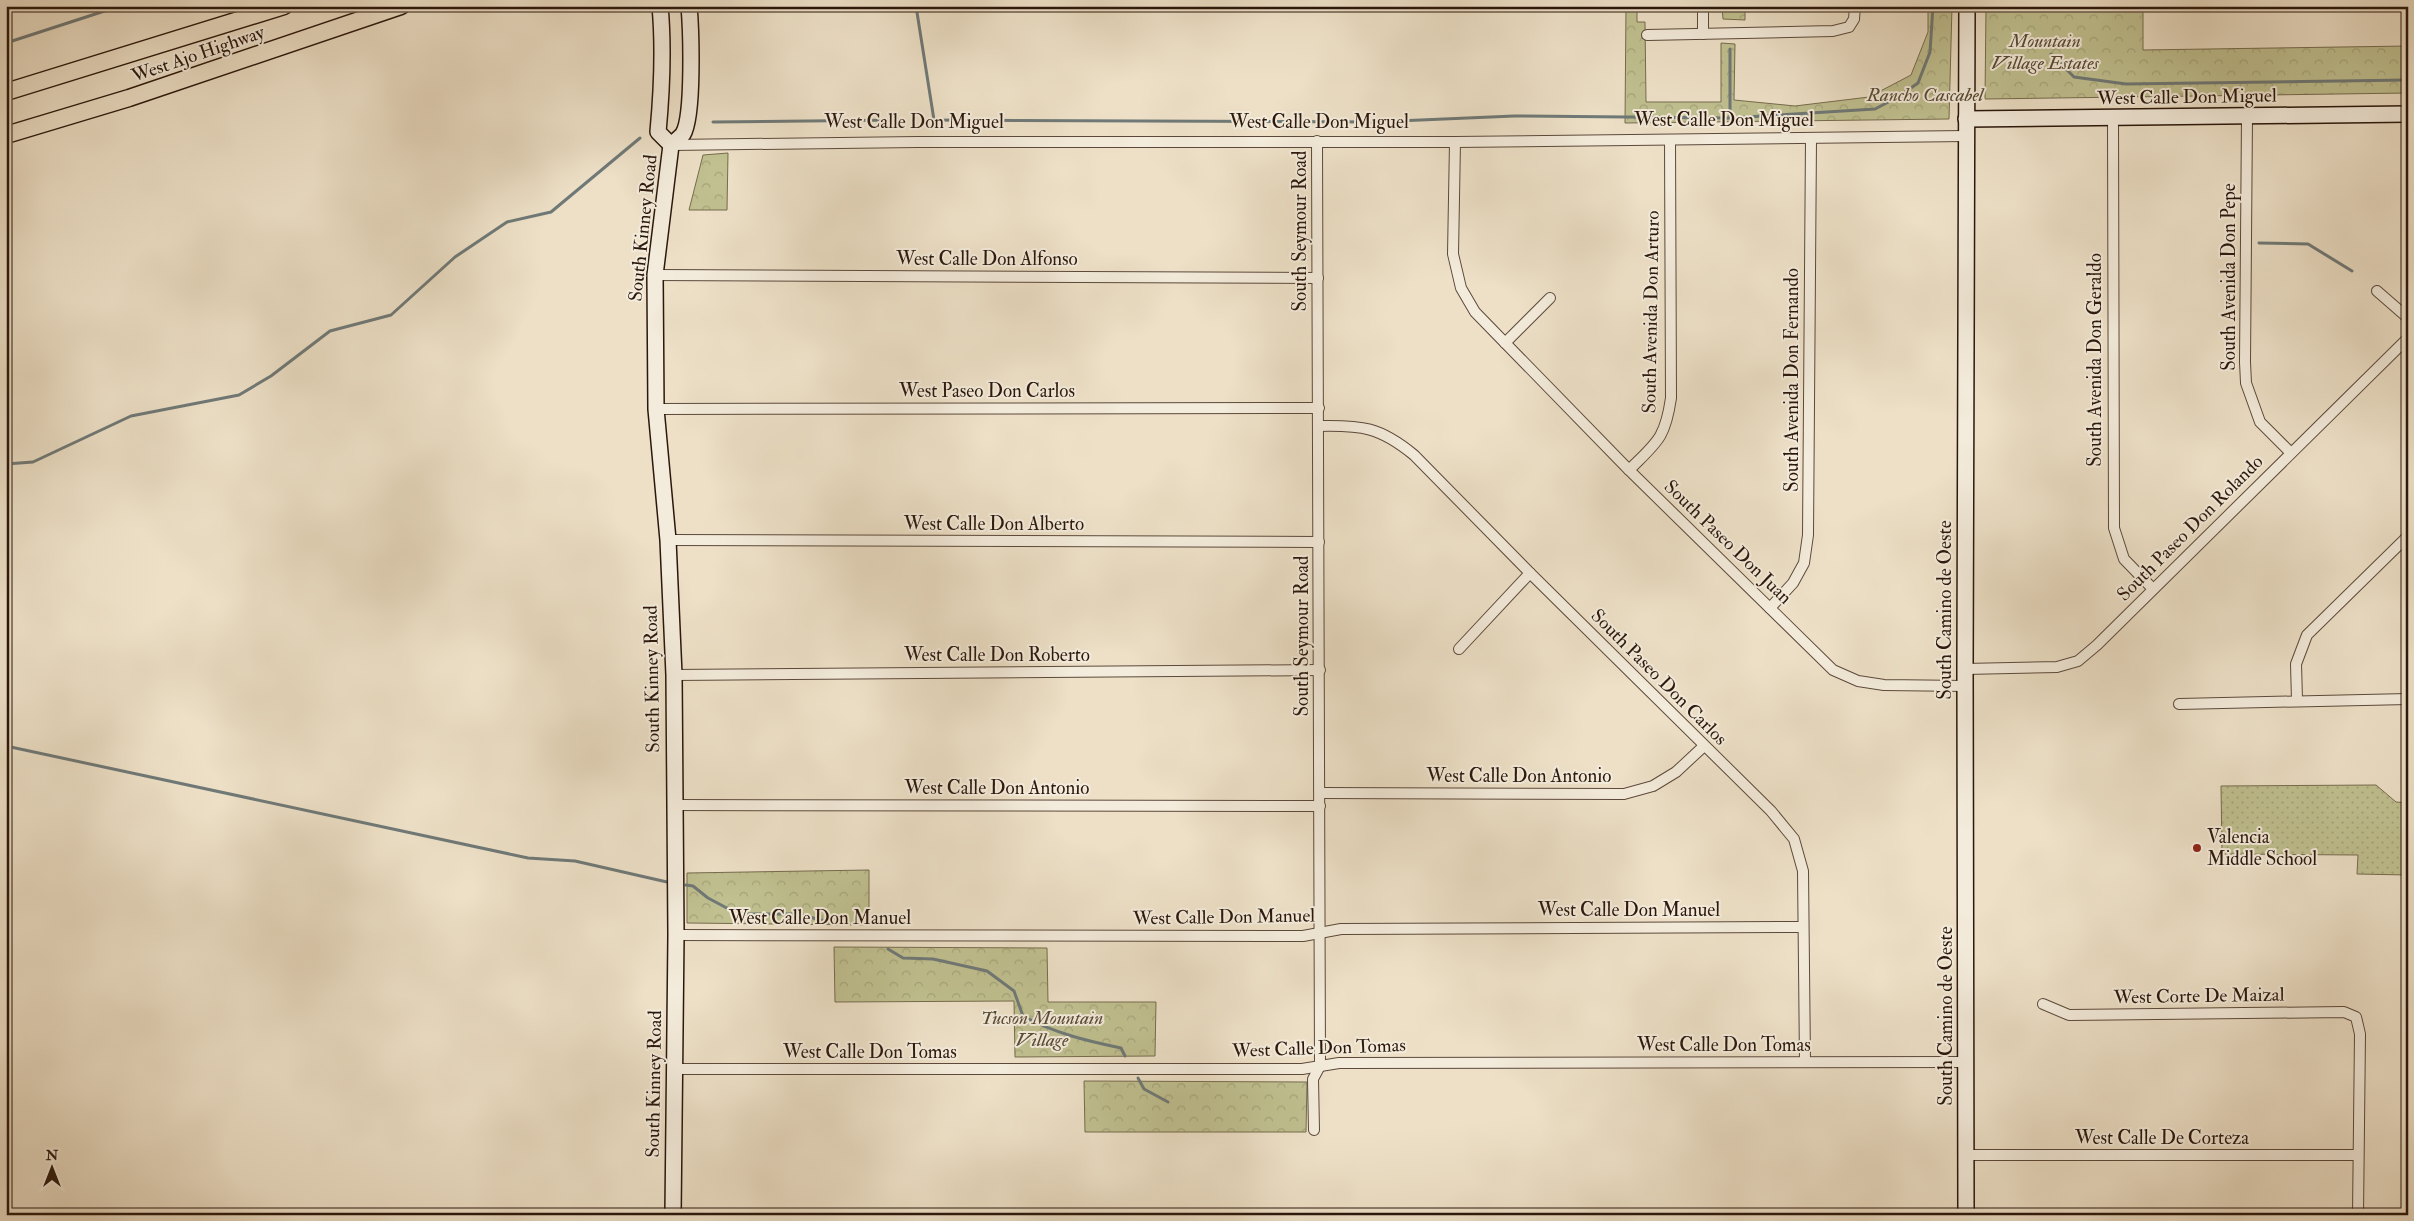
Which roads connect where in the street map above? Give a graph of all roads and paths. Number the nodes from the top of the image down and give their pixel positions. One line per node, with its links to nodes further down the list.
1 (284, 6): 10 (main road, West Ajo Highway)
2 (401, 6): 15 (main road, West Ajo Highway)
3 (660, 6): 21 (street, South Kinney Road)
4 (689, 6): 21 (street, South Kinney Road)
5 (1703, 6): 8 (street)
6 (1855, 6): 8 (street)
7 (1967, 6): 14 (street, South Camino de Oeste)
8 (1703, 34): 9 (street)
9 (1647, 36)
10 (6, 92)
11 (2408, 114): 12 (street, West Calle Don Miguel)
12 (2247, 116): 13 (street, West Calle Don Miguel); 32 (street, South Avenida Don Pepe)
13 (2113, 117): 14 (street, West Calle Don Miguel); 38 (street, South Avenida Don Geraldo)
14 (1966, 119): 16 (street, South Camino de Oeste)
15 (6, 135)
16 (1966, 136): 18 (street, West Calle Don Miguel); 41 (street, South Camino de Oeste)
17 (1670, 140): 18 (street, West Calle Don Miguel); 20 (street, West Calle Don Miguel); 33 (street, South Avenida Don Arturo)
18 (1811, 140): 39 (street, South Avenida Don Fernando)
19 (1318, 141): 20 (street, West Calle Don Miguel); 21 (street, West Calle Don Miguel); 23 (street, South Seymour Road)
20 (1454, 142): 28 (street, South Paseo Don Juan)
21 (671, 145): 22 (street, South Kinney Road)
22 (655, 275): 23 (street, West Calle Don Alfonso); 30 (street, South Kinney Road)
23 (1318, 278): 29 (street, South Seymour Road)
24 (2377, 291): 26 (street)
25 (1550, 298): 28 (street)
26 (2408, 318)
27 (2408, 338): 32 (street, South Paseo Don Rolando)
28 (1505, 343): 33 (street, South Paseo Don Juan)
29 (1319, 408): 30 (street, West Paseo Don Carlos); 31 (street, South Seymour Road)
30 (656, 409): 35 (street, South Kinney Road)
31 (1319, 426): 36 (street, South Seymour Road); 37 (street, South Paseo Don Carlos)
32 (2291, 454): 38 (street, South Paseo Don Rolando)
33 (1629, 470): 39 (street, South Paseo Don Juan)
34 (2408, 536): 46 (street)
35 (668, 540): 36 (street, West Calle Don Alberto); 43 (street, South Kinney Road)
36 (1319, 542): 42 (street, South Seymour Road)
37 (1530, 573): 40 (street); 48 (street, South Paseo Don Carlos)
38 (2153, 589): 41 (street, South Paseo Don Rolando)
39 (1770, 608): 44 (street, South Paseo Don Juan)
40 (1459, 649)
41 (1965, 669): 44 (street, South Camino de Oeste)
42 (1320, 670): 43 (street, West Calle Don Roberto); 49 (street, South Seymour Road)
43 (674, 674): 50 (street, South Kinney Road)
44 (1965, 686): 57 (street, South Camino de Oeste)
45 (2408, 699): 46 (street)
46 (2297, 700): 47 (street)
47 (2179, 704)
48 (1704, 746): 49 (street, West Calle Don Antonio); 52 (street, South Paseo Don Carlos)
49 (1320, 792): 51 (street, South Seymour Road)
50 (674, 805): 51 (street, West Calle Don Antonio); 54 (street, South Kinney Road)
51 (1320, 806): 53 (street, South Seymour Road)
52 (1803, 927): 53 (street, West Calle Don Manuel); 56 (street, South Paseo Don Carlos)
53 (1321, 933): 54 (street, West Calle Don Manuel); 58 (street, South Seymour Road)
54 (676, 935): 59 (street, South Kinney Road)
55 (2043, 1004): 62 (street, West Corte De Maizal)
56 (1805, 1062): 57 (street, West Calle Don Tomas); 58 (street, West Calle Don Tomas)
57 (1966, 1062): 61 (street, South Camino de Oeste)
58 (1320, 1066): 59 (street, West Calle Don Tomas); 60 (street, South Seymour Road)
59 (673, 1069): 63 (street, South Kinney Road)
60 (1314, 1130)
61 (1966, 1155): 62 (street, West Calle De Corteza); 64 (street, South Camino de Oeste)
62 (2358, 1155): 65 (street)
63 (672, 1215)
64 (1966, 1215)
65 (2358, 1215)

